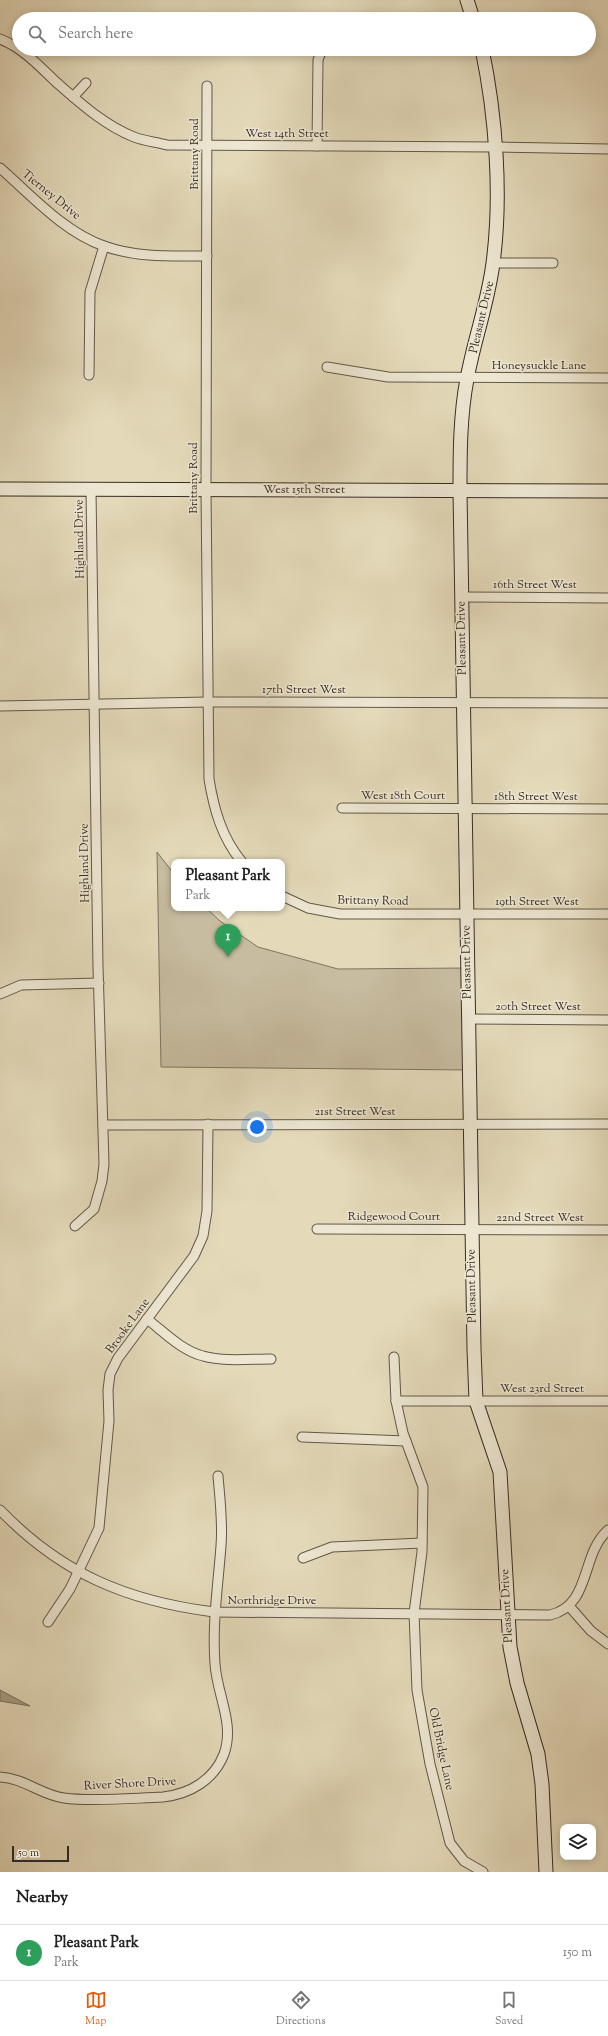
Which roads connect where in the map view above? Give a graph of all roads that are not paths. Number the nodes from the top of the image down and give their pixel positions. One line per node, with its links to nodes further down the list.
1 (467, 0): 2 (street)
2 (471, 12)
3 (0, 39): 4 (street, West 14th Street)
4 (12, 45)
5 (28, 56): 10 (street, West 14th Street)
6 (319, 56): 12 (street)
7 (483, 56): 13 (street, Pleasant Drive)
8 (86, 83): 10 (street)
9 (207, 86): 11 (street, Brittany Road)
10 (73, 97): 11 (street, West 14th Street)
11 (207, 146): 12 (street, West 14th Street); 17 (street, Brittany Road)
12 (317, 146): 13 (street, West 14th Street)
13 (495, 147): 14 (street, West 14th Street); 18 (street, Pleasant Drive)
14 (608, 149)
15 (0, 168): 16 (street, Tierney Drive)
16 (104, 246): 17 (street, Tierney Drive); 21 (street)
17 (207, 256): 26 (street, Brittany Road)
18 (493, 263): 19 (street); 22 (street, Pleasant Drive)
19 (553, 263)
20 (326, 366): 22 (street, Honeysuckle Lane)
21 (89, 375)
22 (467, 378): 23 (street, Honeysuckle Lane); 27 (street, Pleasant Drive)
23 (608, 378)
24 (0, 490): 25 (street, West 15th Street)
25 (91, 490): 26 (street, West 15th Street); 35 (street, Highland Drive)
26 (206, 490): 27 (street, West 15th Street); 31 (street, Brittany Road)
27 (460, 491): 28 (street, West 15th Street); 29 (street, Pleasant Drive)
28 (608, 491)
29 (461, 597): 30 (street, 16th Street West); 32 (street, Pleasant Drive)
30 (608, 598)
31 (208, 702): 32 (street, 17th Street West); 35 (street, 17th Street West); 39 (street, Brittany Road)
32 (463, 703): 33 (street, 17th Street West); 37 (street, Pleasant Drive)
33 (608, 703)
34 (0, 706): 35 (street, 17th Street West)
35 (96, 706): 43 (street, Highland Drive)
36 (342, 808): 37 (street, West 18th Court)
37 (464, 808): 38 (street, 18th Street West); 41 (street, Pleasant Drive)
38 (608, 809)
39 (240, 859)
40 (285, 897): 41 (street, Brittany Road)
41 (466, 914): 42 (street, 19th Street West); 45 (street, Pleasant Drive)
42 (608, 914)
43 (99, 983): 44 (street); 50 (street, Highland Drive)
44 (0, 994)
45 (468, 1019): 46 (street, 20th Street West); 48 (street, Pleasant Drive)
46 (608, 1020)
47 (208, 1124): 48 (street, 21st Street West); 50 (street, 21st Street West); 55 (street, Brooke Lane)
48 (469, 1124): 49 (street, 21st Street West); 53 (street, Pleasant Drive)
49 (608, 1124)
50 (103, 1125): 51 (street, Highland Drive)
51 (75, 1226)
52 (317, 1229): 53 (street, Ridgewood Court)
53 (471, 1230): 54 (street, 22nd Street West); 59 (street, Pleasant Drive)
54 (608, 1230)
55 (147, 1319): 57 (street); 68 (street, Brooke Lane)
56 (394, 1357): 58 (street, Old Bridge Lane)
57 (271, 1359)
58 (396, 1401): 59 (street, West 23rd Street); 62 (street, Old Bridge Lane)
59 (476, 1401): 60 (street, West 23rd Street); 72 (street, Pleasant Drive)
60 (608, 1401)
61 (302, 1437): 62 (street)
62 (406, 1441): 66 (street, Old Bridge Lane)
63 (218, 1476): 70 (street, River Shore Drive)
64 (0, 1510): 68 (street, Northridge Drive)
65 (608, 1530): 69 (street)
66 (422, 1544): 67 (street); 71 (street, Old Bridge Lane)
67 (303, 1558)
68 (78, 1572): 70 (street, Northridge Drive); 73 (street, Brooke Lane)
69 (569, 1606): 72 (street, Northridge Drive); 74 (street)
70 (214, 1612): 71 (street, Northridge Drive); 75 (street, River Shore Drive)
71 (414, 1613): 72 (street, Northridge Drive); 76 (street, Old Bridge Lane)
72 (508, 1614): 77 (street, Pleasant Drive)
73 (48, 1622)
74 (608, 1644)
75 (0, 1777)
76 (483, 1872)
77 (546, 1872)

